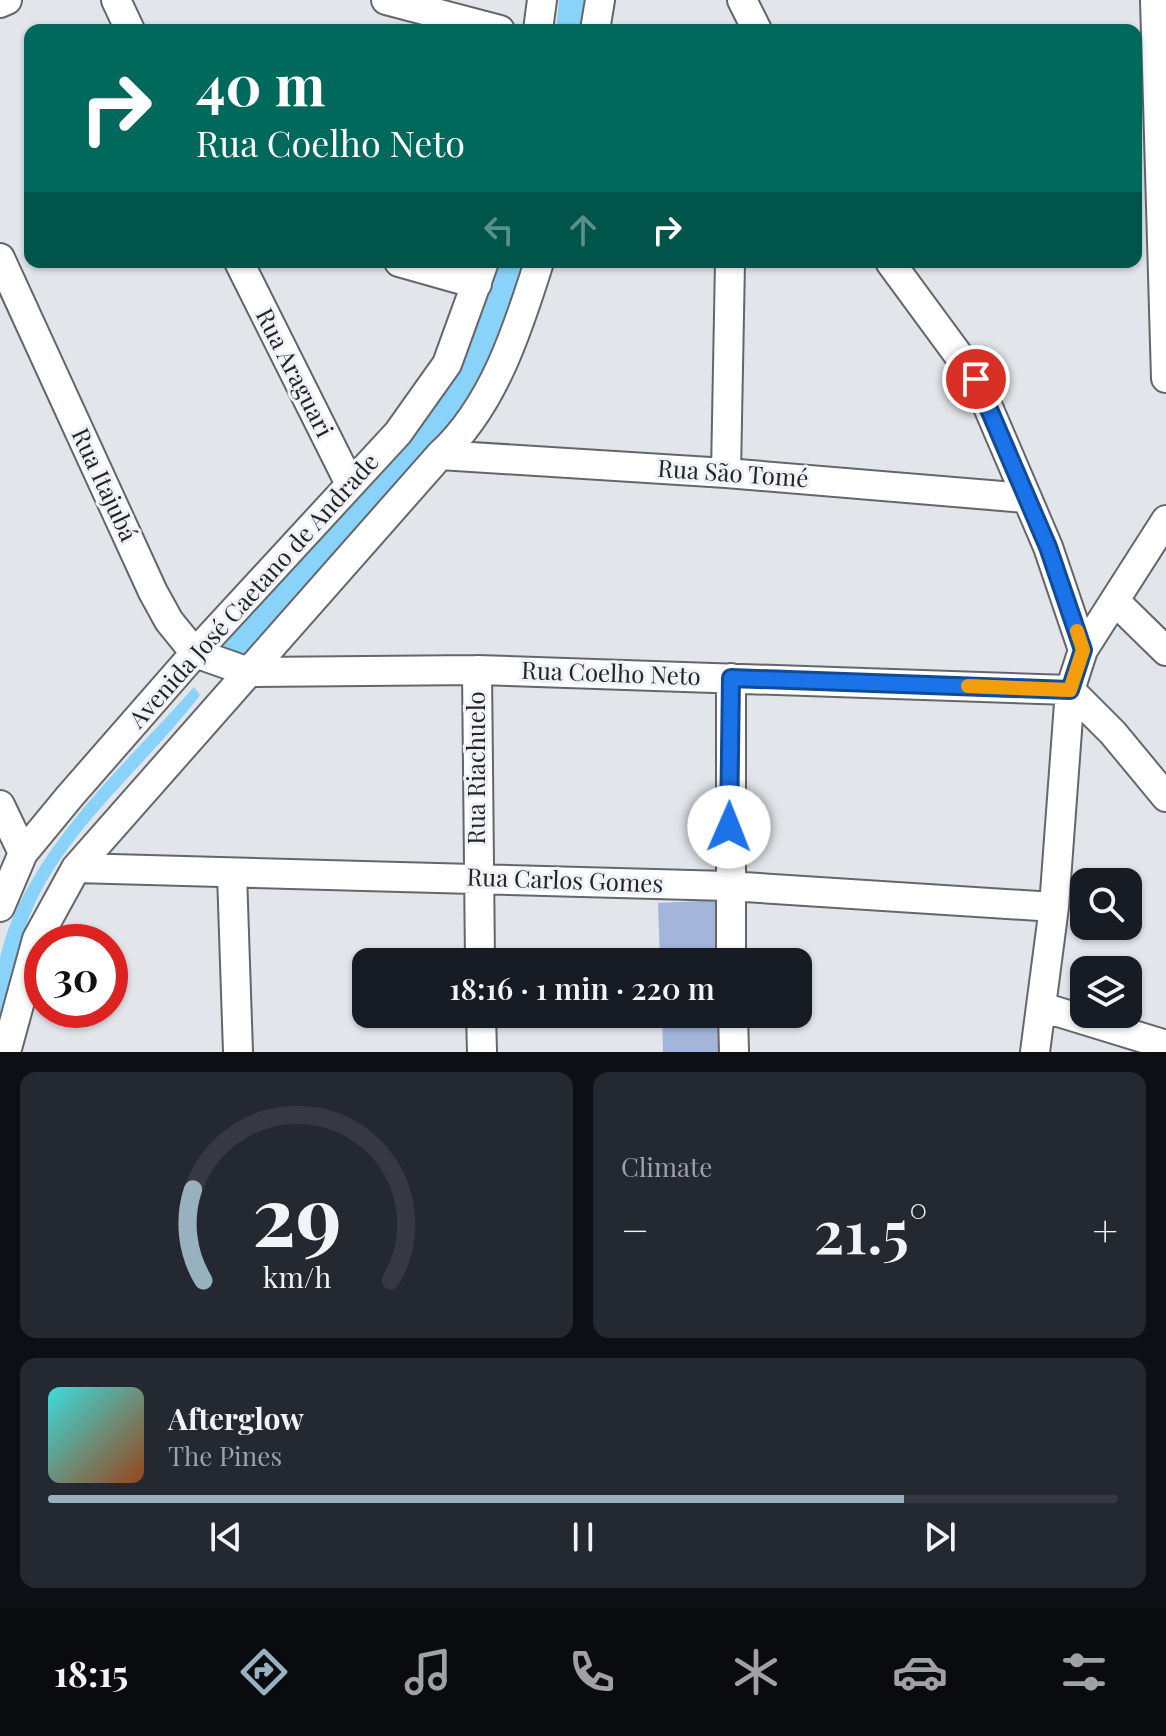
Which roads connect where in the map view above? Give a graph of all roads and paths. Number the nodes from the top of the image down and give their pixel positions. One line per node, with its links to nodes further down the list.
1 (7, 0): 8 (street)
2 (116, 0): 9 (street)
3 (386, 0): 10 (street)
4 (542, 0): 11 (street)
5 (600, 0): 12 (street)
6 (742, 0): 13 (street)
7 (1155, 0): 14 (street)
8 (0, 3)
9 (127, 24)
10 (477, 24)
11 (539, 24)
12 (596, 24)
13 (754, 24)
14 (1153, 113): 22 (street)
15 (0, 258): 31 (street, Rua Itajubá)
16 (242, 268): 25 (street, Rua Araguari)
17 (444, 268): 21 (street)
18 (537, 268): 23 (street, Avenida José Caetano de Andrade)
19 (730, 268): 24 (street)
20 (894, 268): 26 (street)
21 (481, 273): 25 (street, Avenida José Caetano de Andrade)
22 (1166, 378)
23 (440, 455): 24 (street, Rua São Tomé); 33 (street, Avenida José Caetano de Andrade)
24 (726, 473): 26 (street, Rua São Tomé)
25 (350, 484): 31 (street, Avenida José Caetano de Andrade)
26 (1026, 498): 29 (street)
27 (1166, 520): 28 (street)
28 (1115, 601): 29 (street); 30 (street)
29 (1083, 650): 35 (street)
30 (1166, 651)
31 (195, 653): 33 (street); 38 (street, Avenida José Caetano de Andrade)
32 (477, 670): 33 (street, Rua Coelho Neto); 34 (street, Rua Coelho Neto); 41 (street, Rua Riachuelo)
33 (249, 672): 39 (street, Avenida José Caetano de Andrade)
34 (731, 678): 35 (street, Rua Coelho Neto); 42 (street)
35 (1070, 690): 36 (street); 44 (street)
36 (1166, 797)
37 (0, 805): 38 (street)
38 (23, 853): 43 (street, Avenida José Caetano de Andrade)
39 (76, 868): 40 (street, Rua Carlos Gomes); 51 (street, Avenida José Caetano de Andrade)
40 (232, 874): 41 (street, Rua Carlos Gomes); 52 (street)
41 (478, 877): 42 (street, Rua Carlos Gomes); 45 (street, Rua Riachuelo)
42 (728, 886): 44 (street, Rua Carlos Gomes); 46 (street)
43 (0, 907)
44 (1054, 907): 47 (street)
45 (480, 948)
46 (730, 948)
47 (1042, 1007): 50 (street); 55 (street)
48 (481, 1028): 53 (street)
49 (733, 1028): 54 (street)
50 (1166, 1045)
51 (6, 1052)
52 (238, 1052)
53 (482, 1052)
54 (734, 1052)
55 (1035, 1052)

